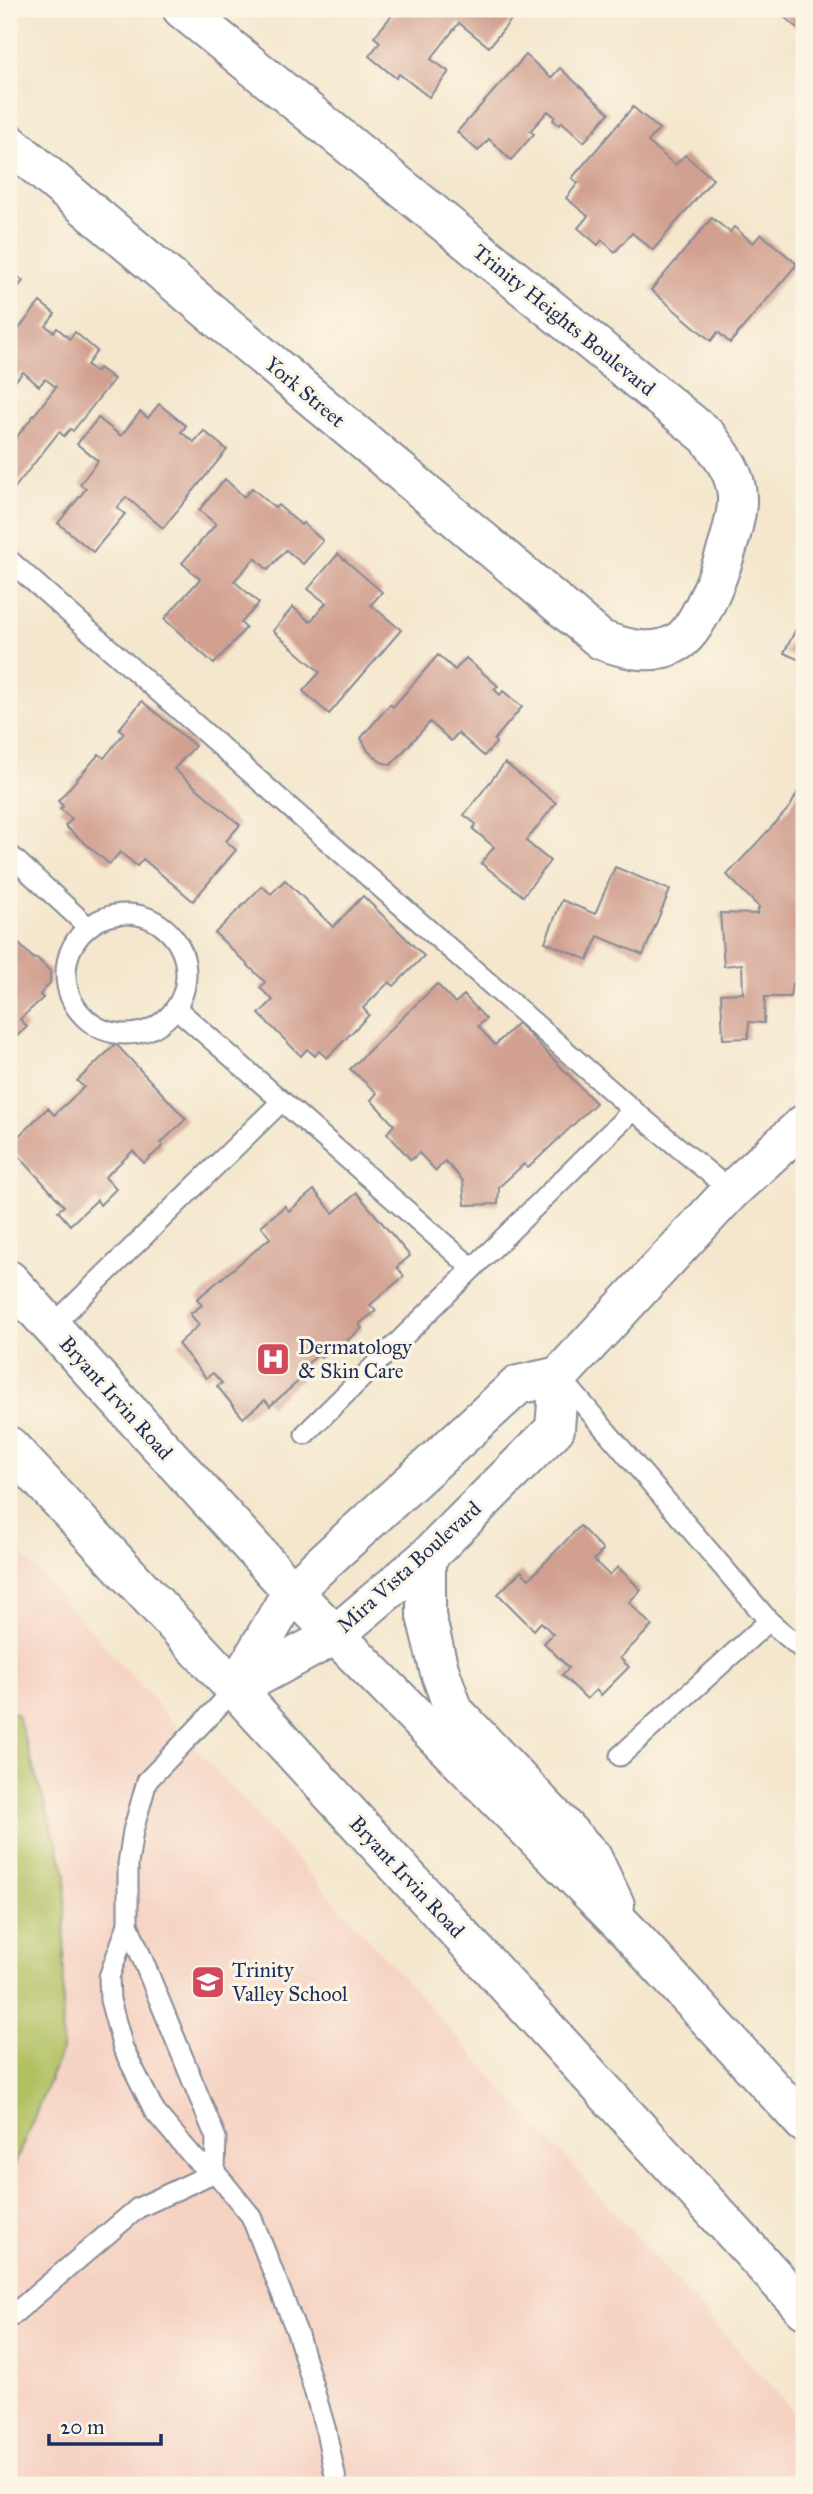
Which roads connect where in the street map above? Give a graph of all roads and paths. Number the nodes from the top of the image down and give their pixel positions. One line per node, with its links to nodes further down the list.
1 (182, 9): 4 (street, Trinity Heights Boulevard)
2 (9, 143): 4 (street, York Street)
3 (9, 560): 9 (lane)
4 (601, 640)
5 (9, 854): 6 (lane)
6 (87, 926): 7 (lane); 7 (lane)
7 (177, 1009): 8 (lane)
8 (282, 1101): 12 (lane); 14 (lane)
9 (633, 1110): 11 (lane); 12 (lane)
10 (804, 1124): 11 (street)
11 (731, 1191): 15 (street)
12 (472, 1268): 16 (lane)
13 (9, 1280): 14 (street, Bryant Irvin Road)
14 (51, 1327): 19 (street, Bryant Irvin Road)
15 (559, 1376): 18 (street, Mira Vista Boulevard); 19 (street); 20 (lane)
16 (305, 1434)
17 (9, 1446): 23 (street, Bryant Irvin Road)
18 (426, 1558): 21 (street, Mira Vista Boulevard); 26 (street)
19 (292, 1591): 21 (street, Bryant Irvin Road); 23 (street)
20 (768, 1621): 22 (lane); 24 (lane)
21 (335, 1635): 23 (street, Mira Vista Boulevard); 26 (street, Bryant Irvin Road)
22 (804, 1651)
23 (235, 1689): 25 (lane); 29 (street, Bryant Irvin Road)
24 (620, 1756)
25 (128, 1924): 28 (lane); 28 (lane)
26 (626, 1930): 27 (street, Bryant Irvin Road)
27 (804, 2123)
28 (215, 2172): 30 (lane); 31 (lane)
29 (804, 2309)
30 (9, 2318)
31 (337, 2485)

